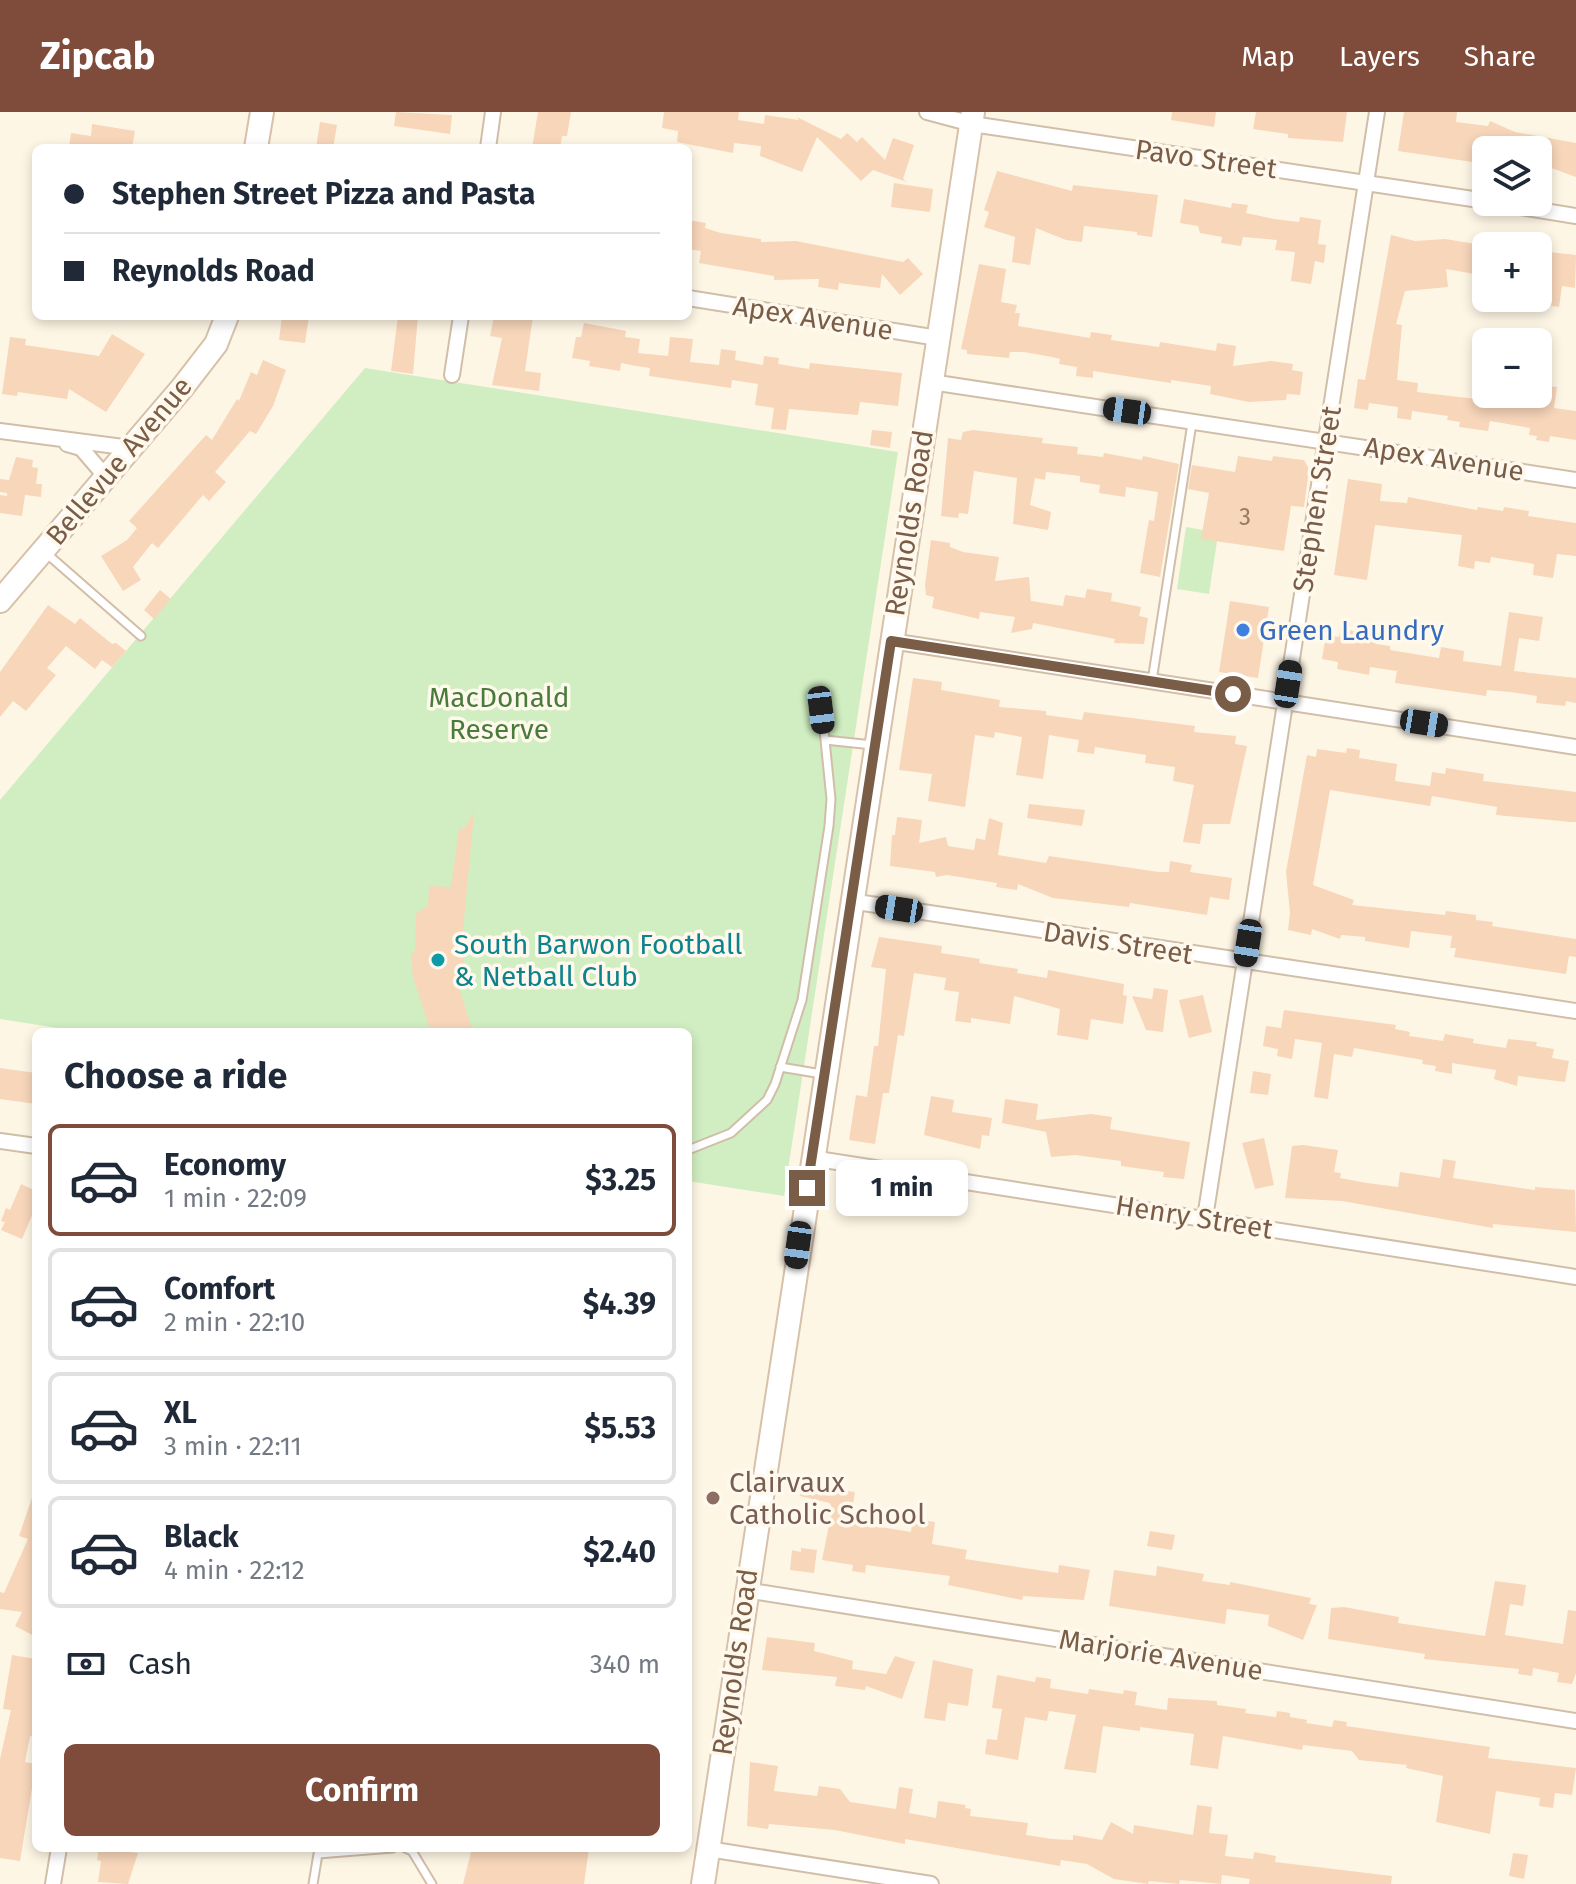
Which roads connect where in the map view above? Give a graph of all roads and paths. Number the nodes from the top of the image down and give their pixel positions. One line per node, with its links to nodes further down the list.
1 (262, 112): 6 (street)
2 (493, 112): 7 (street)
3 (927, 112): 5 (street, Pavo Street)
4 (1377, 112): 8 (street, Stephen Street)
5 (972, 118): 8 (street, Pavo Street); 15 (street, Reynolds Road)
6 (257, 144)
7 (489, 144)
8 (1366, 182): 9 (street, Pavo Street); 21 (street, Stephen Street)
9 (1472, 199)
10 (1552, 212): 11 (street, Pavo Street)
11 (1576, 216)
12 (692, 299): 15 (street, Apex Avenue)
13 (225, 320): 22 (street, Bellevue Avenue)
14 (460, 320): 16 (street)
15 (938, 338): 17 (street, Reynolds Road)
16 (452, 375)
17 (931, 382): 18 (street, Apex Avenue); 28 (street, Reynolds Road)
18 (1192, 421): 21 (street, Apex Avenue); 29 (lane)
19 (0, 431): 20 (street)
20 (56, 440): 22 (street); 23 (street)
21 (1326, 441): 24 (street, Apex Avenue); 31 (street, Stephen Street)
22 (131, 448): 23 (street, Bellevue Avenue)
23 (106, 477): 25 (street, Bellevue Avenue)
24 (1576, 480)
25 (43, 551): 26 (street, Bellevue Avenue); 27 (lane)
26 (0, 601)
27 (141, 636)
28 (891, 641): 29 (street); 33 (street, Reynolds Road)
29 (1152, 681): 31 (street)
30 (820, 691): 32 (lane)
31 (1285, 701): 34 (street); 36 (street, Stephen Street)
32 (825, 740): 33 (lane); 38 (lane)
33 (875, 745): 35 (street, Reynolds Road)
34 (1576, 747)
35 (850, 901): 36 (street, Davis Street); 39 (street, Reynolds Road)
36 (1245, 962): 37 (street, Davis Street); 44 (street, Stephen Street)
37 (1576, 1011)
38 (780, 1067): 39 (lane); 42 (lane)
39 (824, 1074): 43 (street, Reynolds Road)
40 (0, 1141): 41 (street)
41 (32, 1145)
42 (692, 1148)
43 (811, 1158): 44 (street, Henry Street); 46 (street, Reynolds Road)
44 (1205, 1218): 45 (street, Henry Street)
45 (1576, 1277)
46 (745, 1590): 47 (street, Marjorie Avenue); 48 (street, Reynolds Road)
47 (1576, 1721)
48 (708, 1849): 55 (street, Reynolds Road); 56 (street)
49 (58, 1852): 52 (street)
50 (318, 1852): 53 (lane)
51 (413, 1852): 54 (lane)
52 (53, 1884)
53 (313, 1884)
54 (432, 1884)
55 (703, 1884)
56 (931, 1884)

